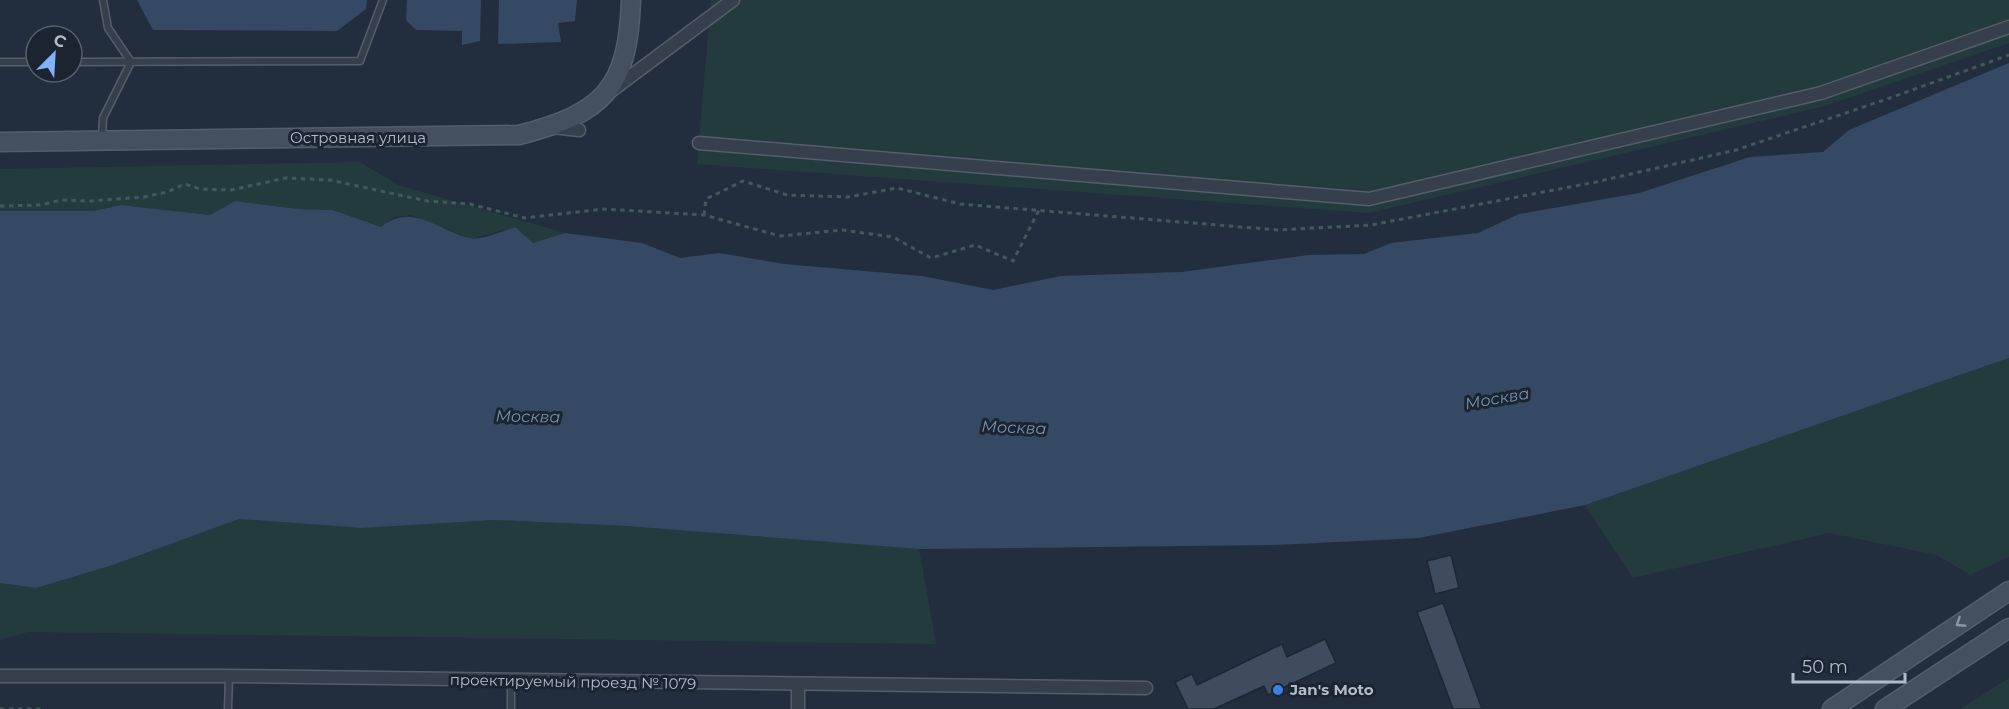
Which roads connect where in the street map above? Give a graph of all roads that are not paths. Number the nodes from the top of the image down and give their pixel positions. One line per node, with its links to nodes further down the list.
1 (103, 0): 9 (lane)
2 (383, 0): 9 (lane)
3 (631, 0): 10 (street, Островная улица)
4 (733, 0): 10 (street)
5 (2009, 27): 15 (street)
6 (0, 62): 7 (lane)
7 (24, 62)
8 (84, 62): 9 (lane)
9 (131, 62): 13 (lane)
10 (608, 93): 11 (street, Островная улица)
11 (551, 127): 12 (street); 13 (street, Островная улица)
12 (579, 130)
13 (102, 141): 14 (street, Островная улица)
14 (0, 142)
15 (699, 143)
16 (2009, 591): 26 (street, one-way to 26)
17 (2009, 628): 27 (street)
18 (0, 676): 19 (street, проектируемый проезд № 1079)
19 (229, 676): 20 (street, проектируемый проезд № 1079); 23 (lane)
20 (511, 681): 21 (street, проектируемый проезд № 1079); 24 (lane)
21 (798, 685): 22 (street, проектируемый проезд № 1079); 25 (street)
22 (1146, 688)
23 (228, 709)
24 (511, 709)
25 (798, 709)
26 (1832, 709)
27 (1885, 709)

